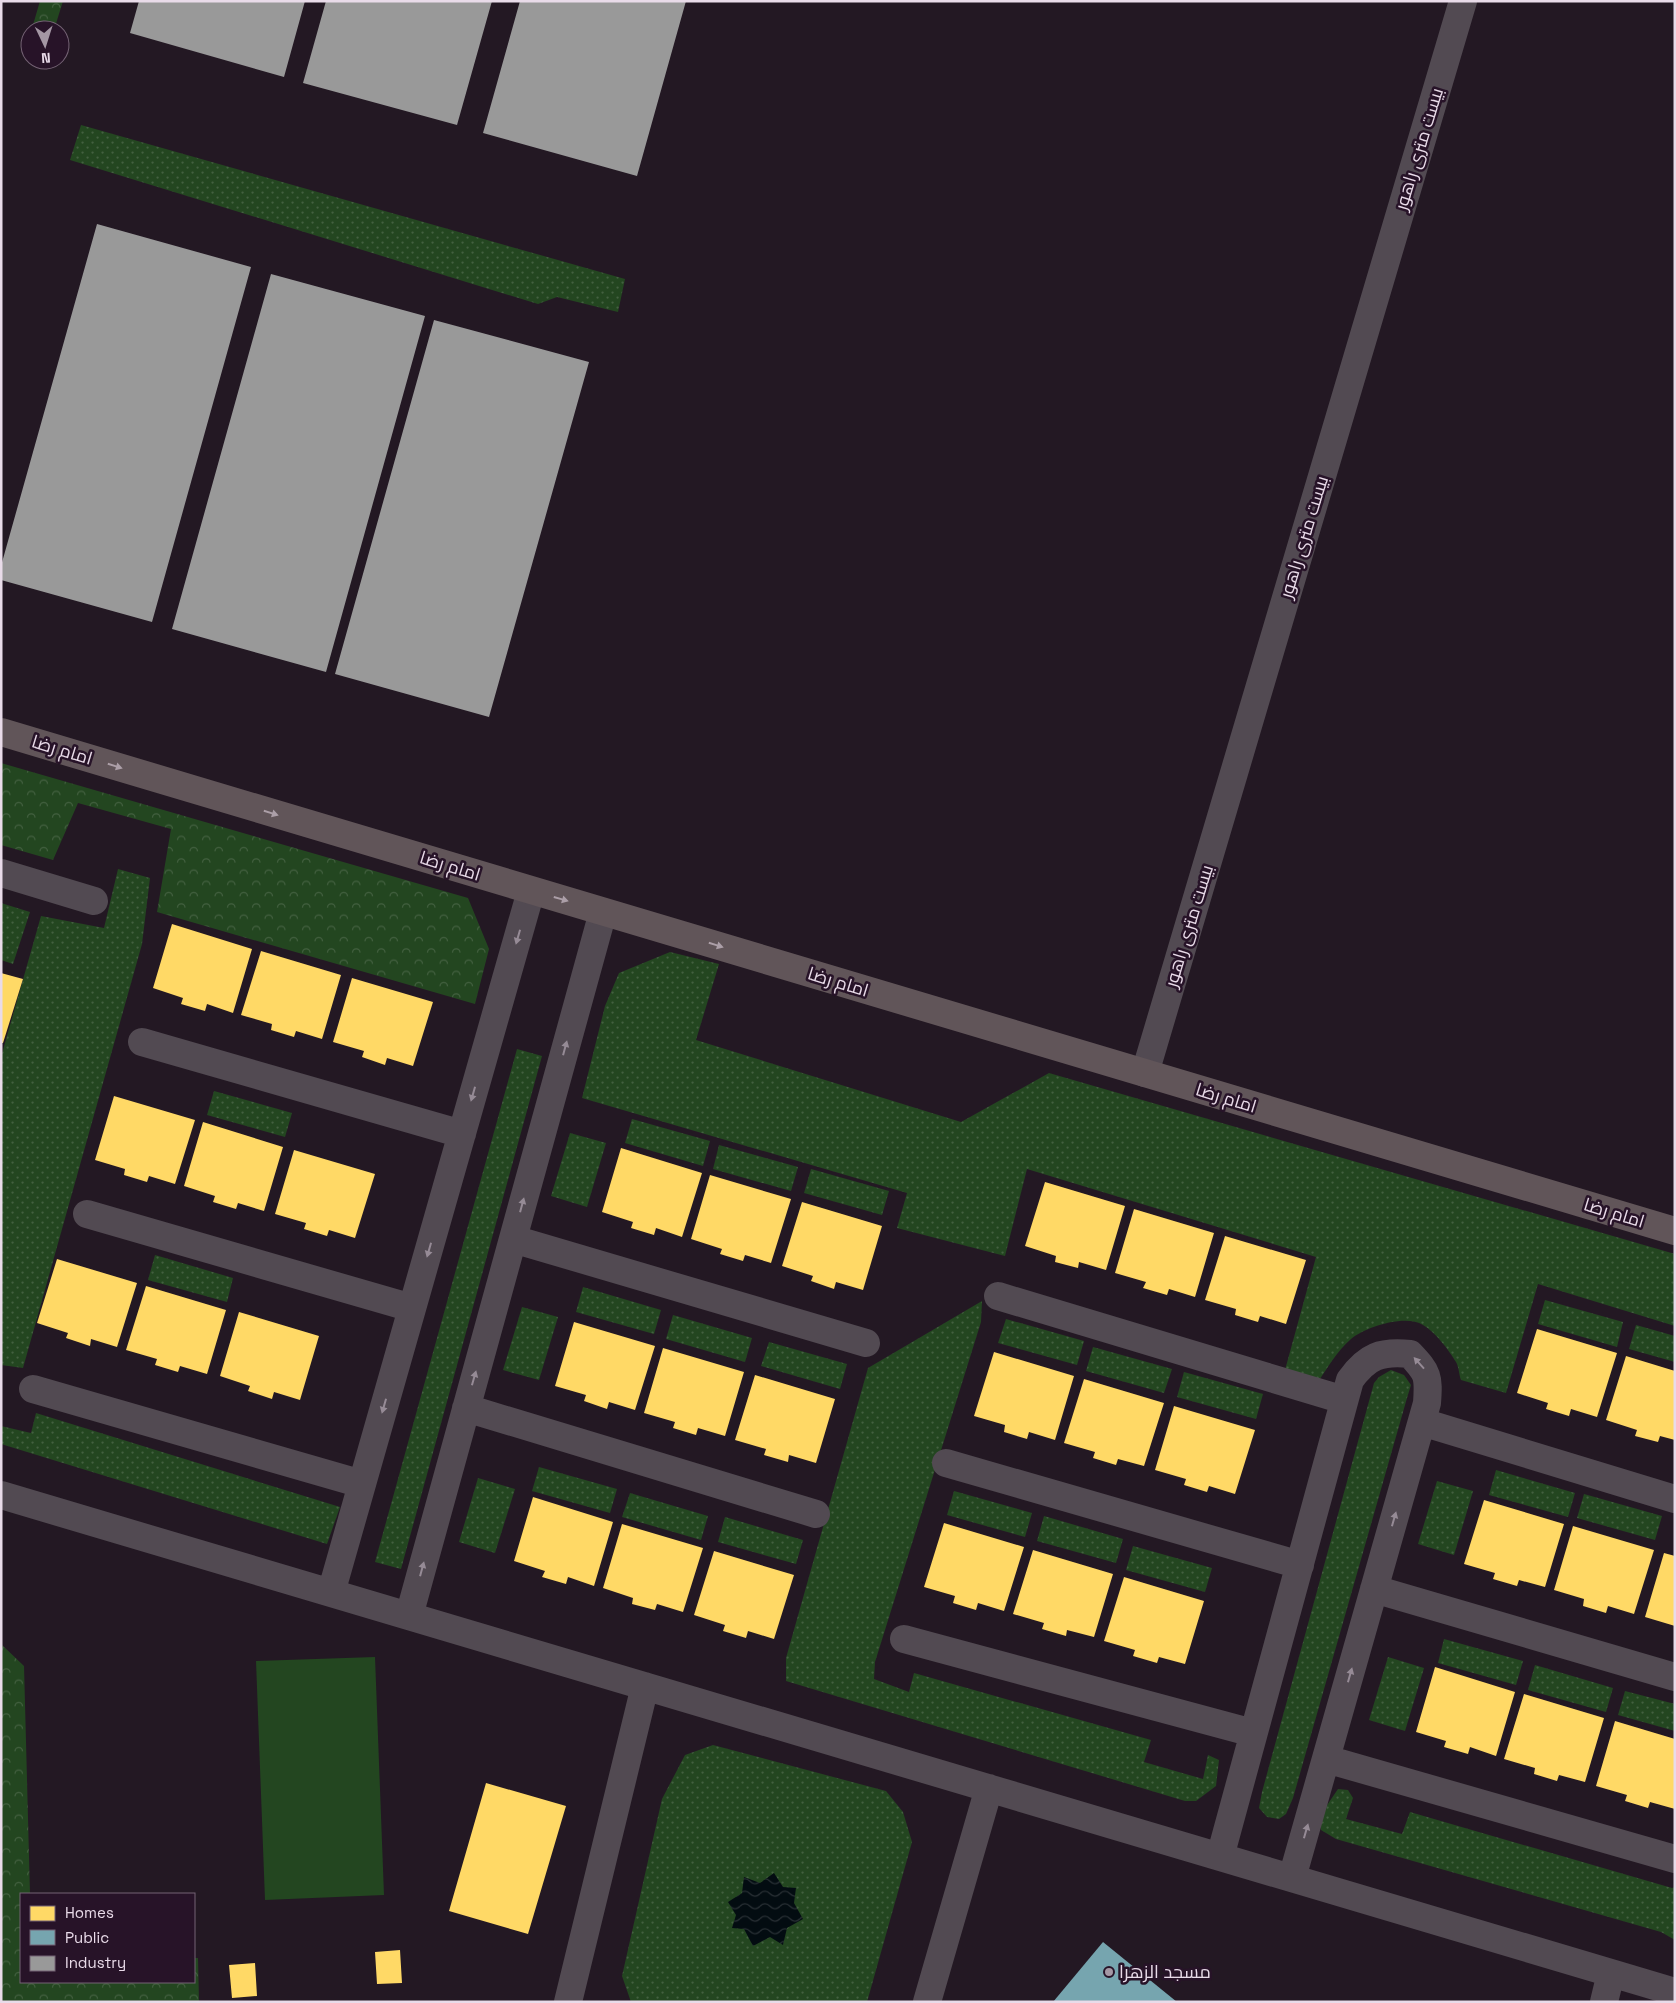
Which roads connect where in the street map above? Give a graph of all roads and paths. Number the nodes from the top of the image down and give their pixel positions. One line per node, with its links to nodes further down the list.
1 (1463, 1): 8 (street, بیست متری راهور)
2 (1, 732): 4 (main road, امام رضا, one-way to 4)
3 (1, 873): 5 (street)
4 (531, 891): 6 (main road, امام رضا, one-way to 6); 9 (street, one-way to 9)
5 (94, 901)
6 (603, 912): 8 (main road, امام رضا, one-way to 8); 12 (street, one-way to 6)
7 (142, 1042): 9 (street)
8 (1145, 1073): 11 (main road, امام رضا)
9 (462, 1134): 14 (street, one-way to 14)
10 (87, 1214): 14 (street)
11 (1675, 1232)
12 (513, 1239): 15 (street); 18 (street, one-way to 12)
13 (998, 1296): 17 (street)
14 (412, 1308): 21 (street, one-way to 21)
15 (866, 1343)
16 (33, 1388): 21 (street)
17 (1344, 1400): 19 (street, one-way to 17); 25 (street)
18 (466, 1408): 24 (street); 28 (street, one-way to 18)
19 (1422, 1422): 23 (street); 26 (street, one-way to 19)
20 (946, 1463): 25 (street)
21 (362, 1484): 27 (street)
22 (1, 1495): 27 (street)
23 (1675, 1499)
24 (816, 1514)
25 (1300, 1565): 32 (street)
26 (1374, 1589): 30 (street); 33 (street, one-way to 26)
27 (331, 1593): 28 (street)
28 (409, 1616): 31 (street)
29 (904, 1640): 32 (street)
30 (1675, 1677)
31 (645, 1686): 34 (street); 40 (street)
32 (1253, 1734): 35 (street)
33 (1326, 1759): 36 (street); 37 (street, one-way to 33)
34 (989, 1788): 35 (street); 41 (street)
35 (1220, 1857): 37 (street)
36 (1675, 1859)
37 (1292, 1878): 38 (street)
38 (1611, 1973): 39 (street); 42 (street)
39 (1675, 1992)
40 (568, 2002)
41 (927, 2002)
42 (1604, 2002)

